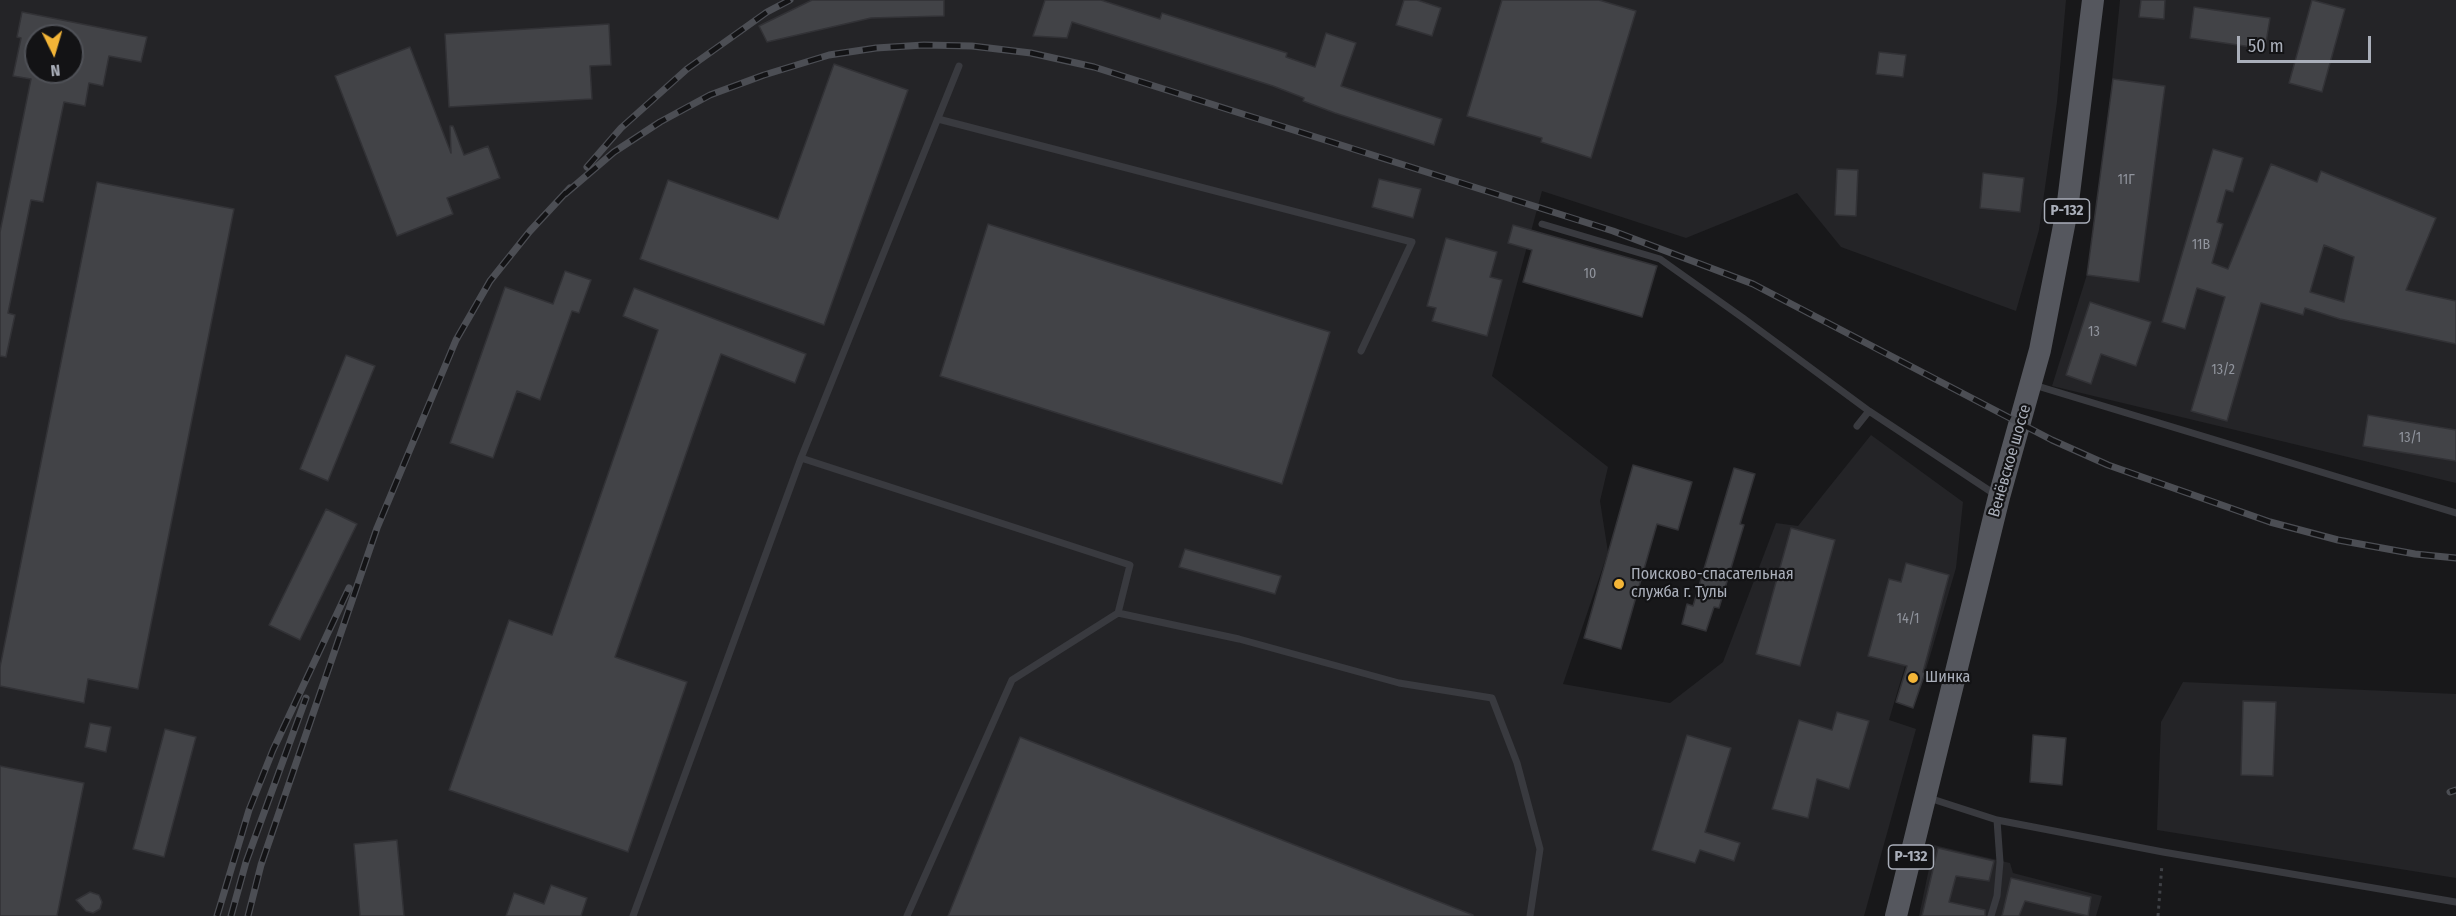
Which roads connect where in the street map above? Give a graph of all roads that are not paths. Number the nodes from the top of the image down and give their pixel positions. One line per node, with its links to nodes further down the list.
1 (2093, 0): 6 (main road, Венёвское шоссе / Р-132)
2 (959, 66): 3 (lane)
3 (938, 118): 5 (lane); 9 (lane)
4 (1542, 224): 7 (lane)
5 (1361, 351)
6 (2031, 385): 10 (main road, Венёвское шоссе / Р-132); 11 (lane)
7 (1869, 411): 8 (lane); 10 (lane)
8 (1857, 426)
9 (801, 458): 12 (lane); 16 (lane)
10 (1999, 497): 13 (main road, Венёвское шоссе / Р-132)
11 (2456, 513)
12 (1118, 613): 17 (lane); 18 (lane)
13 (1927, 797): 14 (lane); 19 (main road, Венёвское шоссе / Р-132)
14 (1997, 820): 15 (lane); 20 (lane)
15 (2456, 902)
16 (633, 916)
17 (907, 916)
18 (1530, 916)
19 (1896, 916)
20 (1991, 916)

